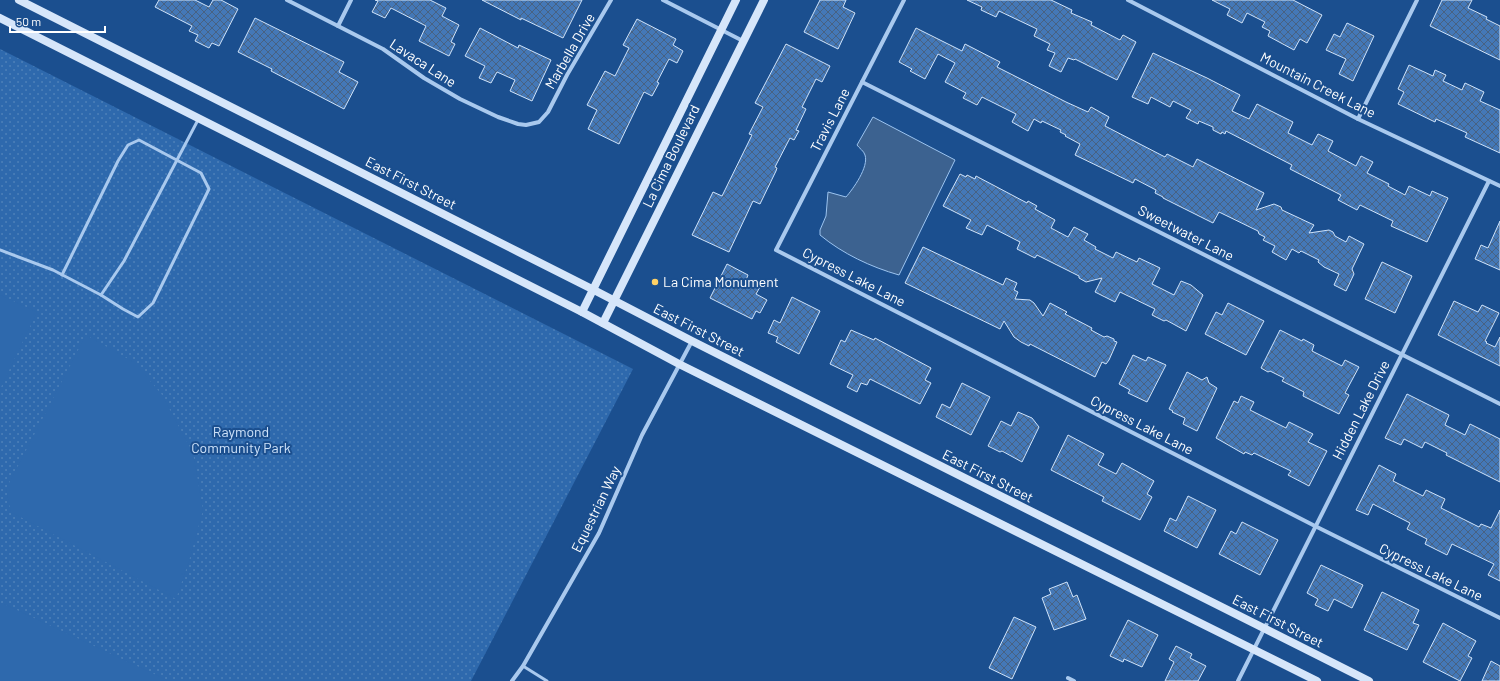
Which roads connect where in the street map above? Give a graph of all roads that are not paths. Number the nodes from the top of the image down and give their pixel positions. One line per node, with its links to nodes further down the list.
1 (19, 0): 25 (main road, East First Street)
2 (287, 0): 12 (street, Lavaca Lane)
3 (351, 0): 12 (street)
4 (611, 0): 16 (street, Marbella Drive)
5 (663, 0): 13 (street)
6 (736, 0): 13 (main road, La Cima Boulevard)
7 (764, 0): 14 (main road, La Cima Boulevard)
8 (904, 0): 15 (street, Travis Lane)
9 (1128, 0): 18 (street, Mountain Creek Lane)
10 (1418, 0): 18 (street)
11 (0, 18): 17 (main road)
12 (338, 26): 16 (street, Lavaca Lane)
13 (721, 30): 14 (street); 25 (main road, La Cima Boulevard)
14 (743, 41): 27 (main road, La Cima Boulevard)
15 (862, 82): 23 (street, Travis Lane); 31 (street, Sweetwater Lane)
16 (548, 112)
17 (199, 118): 19 (lane); 28 (main road)
18 (1358, 118): 20 (street, Mountain Creek Lane)
19 (177, 160): 24 (lane); 26 (lane); 26 (lane)
20 (1489, 181): 21 (street, Mountain Creek Lane); 31 (street, Hidden Lake Drive)
21 (1500, 186)
22 (0, 250): 24 (lane)
23 (776, 250): 34 (street, Cypress Lake Lane)
24 (62, 275): 26 (lane)
25 (592, 289): 27 (main road, East First Street); 28 (main road, La Cima Boulevard)
26 (101, 295)
27 (615, 300): 29 (main road, La Cima Boulevard); 30 (main road, East First Street)
28 (582, 312): 29 (main road)
29 (603, 323): 32 (main road)
30 (692, 341): 32 (street, Equestrian Way); 36 (main road, East First Street)
31 (1402, 354): 33 (street, Sweetwater Lane); 34 (street, Hidden Lake Drive)
32 (679, 364): 37 (main road); 38 (street, Equestrian Way)
33 (1500, 404)
34 (1315, 526): 35 (street, Cypress Lake Lane); 36 (street, Hidden Lake Drive)
35 (1500, 618)
36 (1263, 628): 37 (street, Hidden Lake Drive); 45 (main road, East First Street)
37 (1253, 649): 43 (street, Hidden Lake Drive); 44 (main road)
38 (523, 666): 40 (street, Equestrian Way); 41 (lane)
39 (1068, 678): 42 (street)
40 (512, 681)
41 (547, 681)
42 (1074, 681)
43 (1238, 681)
44 (1317, 681)
45 (1369, 681)

